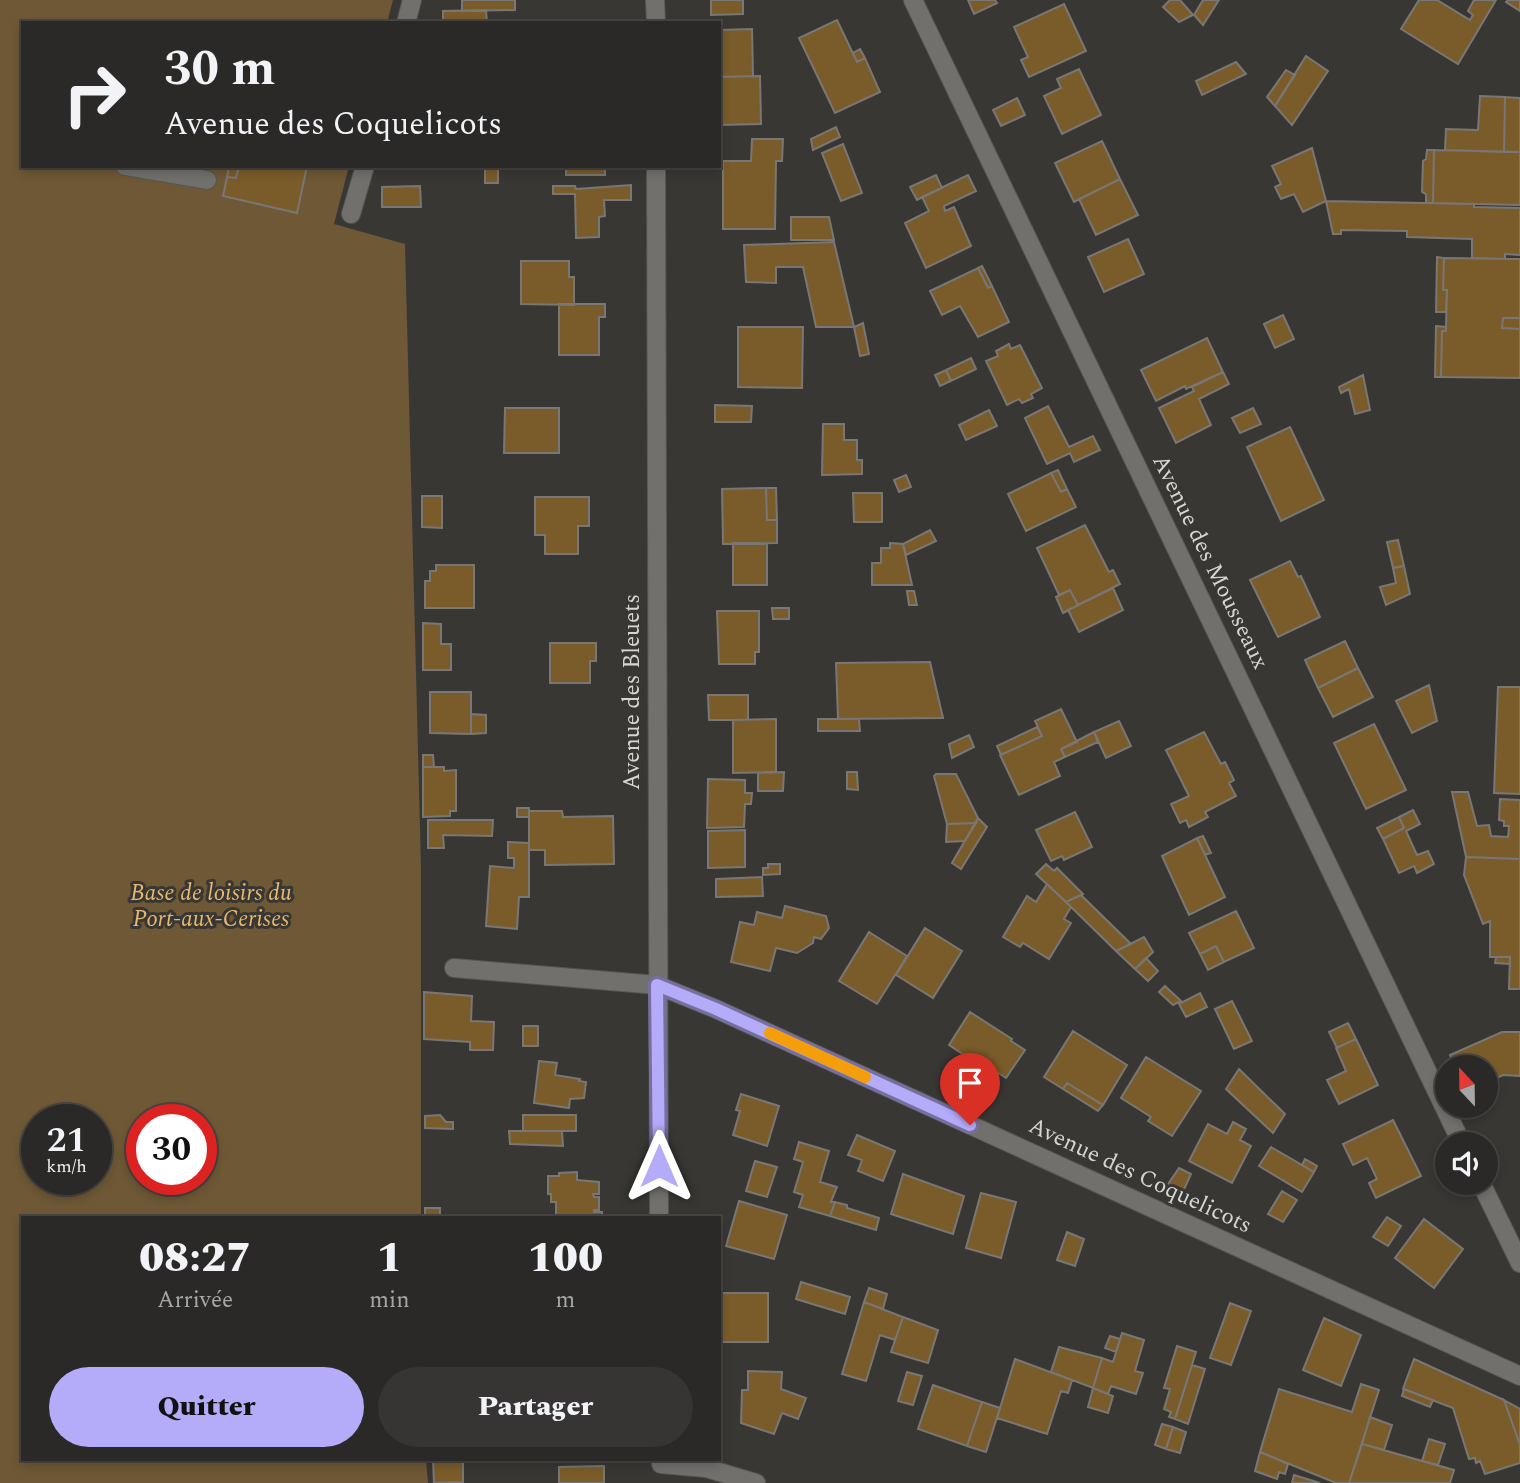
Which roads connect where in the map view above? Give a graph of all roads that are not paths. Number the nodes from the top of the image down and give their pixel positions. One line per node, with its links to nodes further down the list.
1 (412, 0): 4 (street)
2 (656, 0): 5 (street)
3 (913, 0): 13 (street, Avenue des Mousseaux)
4 (407, 21)
5 (656, 21)
6 (137, 168): 9 (street)
7 (364, 168): 10 (street)
8 (656, 168): 12 (street, Avenue des Bleuets)
9 (207, 180)
10 (351, 214)
11 (454, 968): 12 (street, Avenue des Coquelicots)
12 (657, 985): 15 (street, Avenue des Bleuets); 17 (street, Avenue des Coquelicots)
13 (1456, 1132)
14 (1487, 1195): 16 (street)
15 (659, 1216)
16 (1520, 1263)
17 (1520, 1376)
18 (661, 1462): 19 (street); 20 (street)
19 (661, 1483)
20 (756, 1483)

